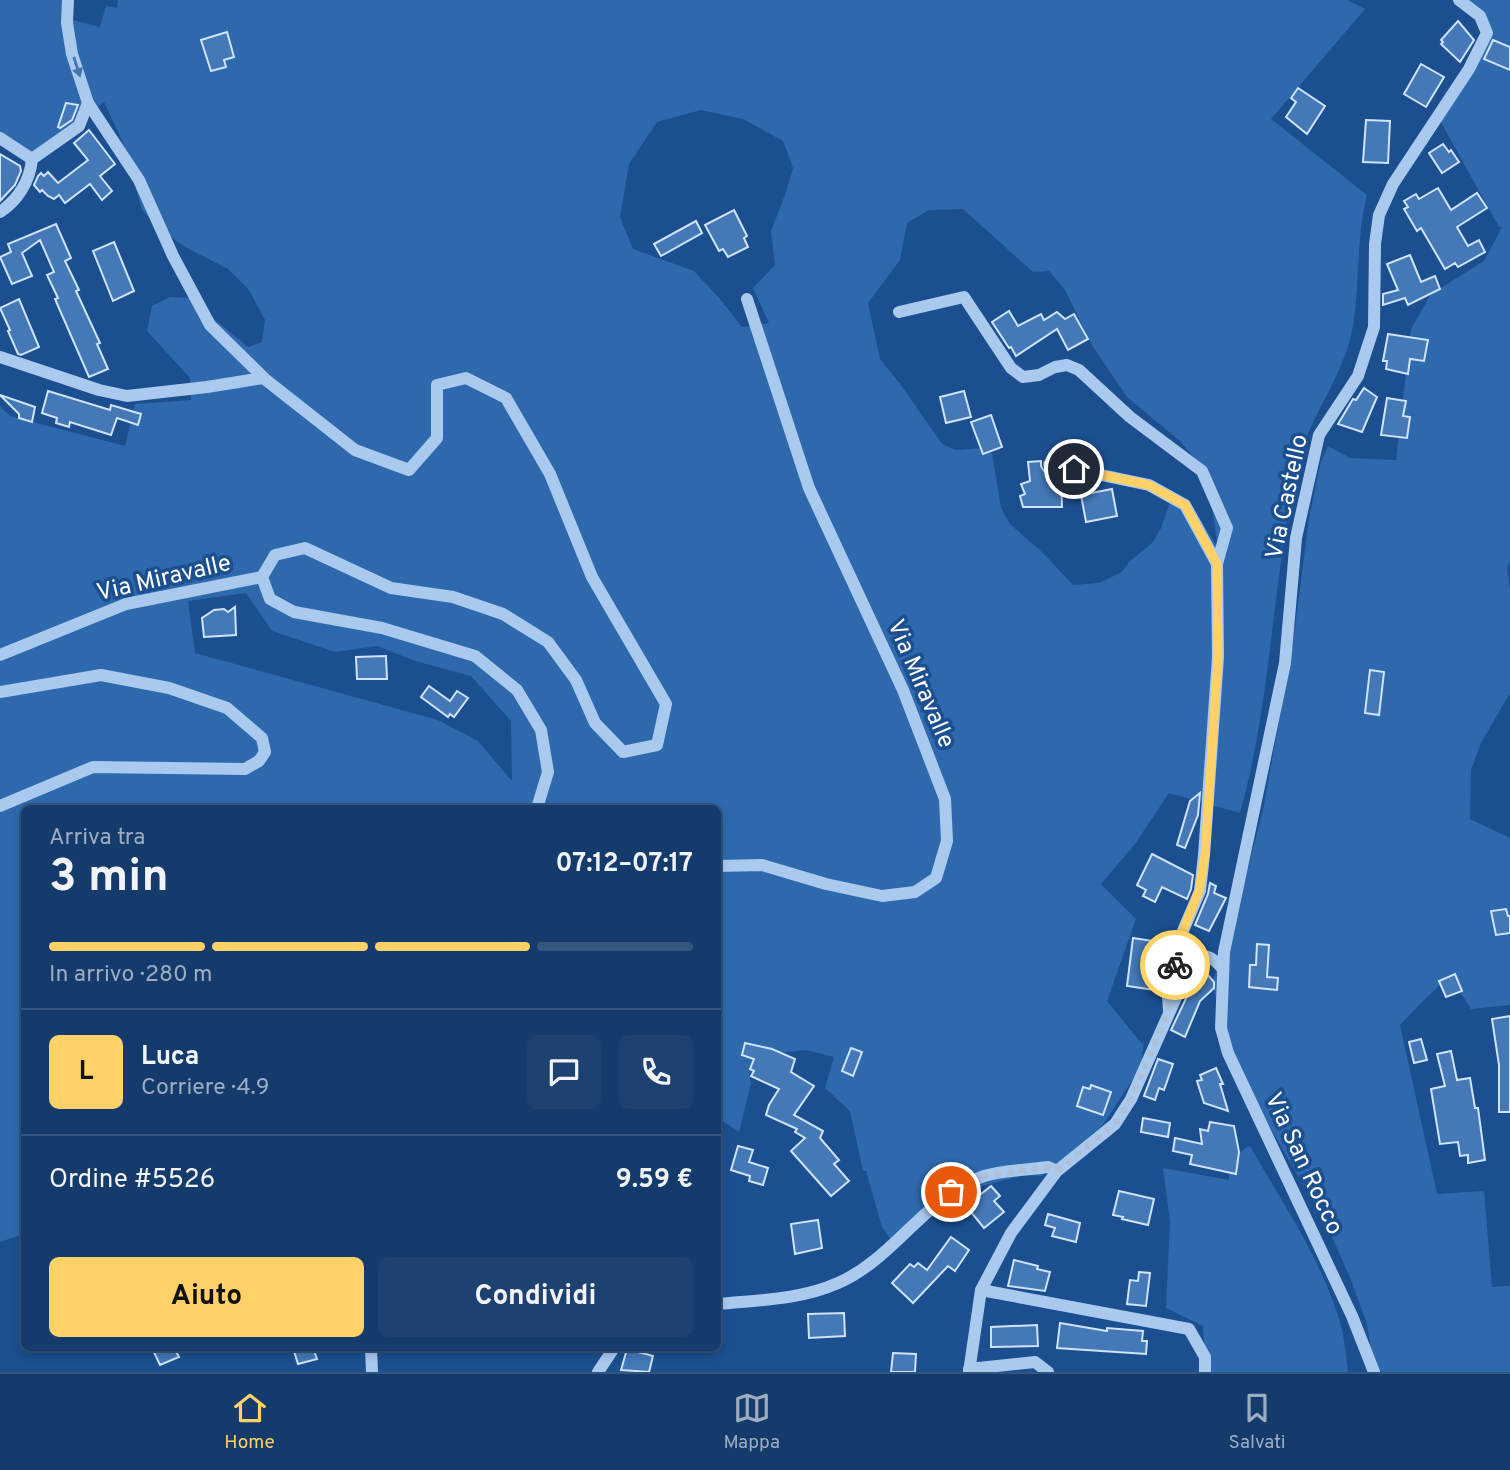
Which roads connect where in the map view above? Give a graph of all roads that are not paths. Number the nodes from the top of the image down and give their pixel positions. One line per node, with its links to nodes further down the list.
1 (68, 0): 3 (street, one-way to 3)
2 (1459, 0): 19 (street, Via Castello)
3 (88, 103): 5 (street); 10 (street)
4 (0, 138): 5 (street)
5 (32, 159): 6 (street)
6 (0, 212)
7 (747, 299): 18 (street, Via Miravalle)
8 (899, 312): 12 (street)
9 (0, 357): 10 (street)
10 (263, 378): 13 (street)
11 (1049, 464): 12 (street)
12 (1217, 564): 20 (street)
13 (262, 577): 14 (street, Via Miravalle); 16 (street, Via Miravalle)
14 (0, 655)
15 (0, 692): 17 (street)
16 (538, 805)
17 (0, 806)
18 (721, 866)
19 (1222, 968): 20 (street); 31 (street, Via San Rocco)
20 (1169, 1010): 21 (street)
21 (1057, 1171): 22 (street); 23 (street)
22 (981, 1290): 26 (street); 30 (street)
23 (721, 1304)
24 (371, 1351): 27 (street)
25 (612, 1351): 28 (street)
26 (969, 1371): 29 (street)
27 (372, 1372)
28 (598, 1372)
29 (1048, 1372)
30 (1205, 1372)
31 (1374, 1372)

